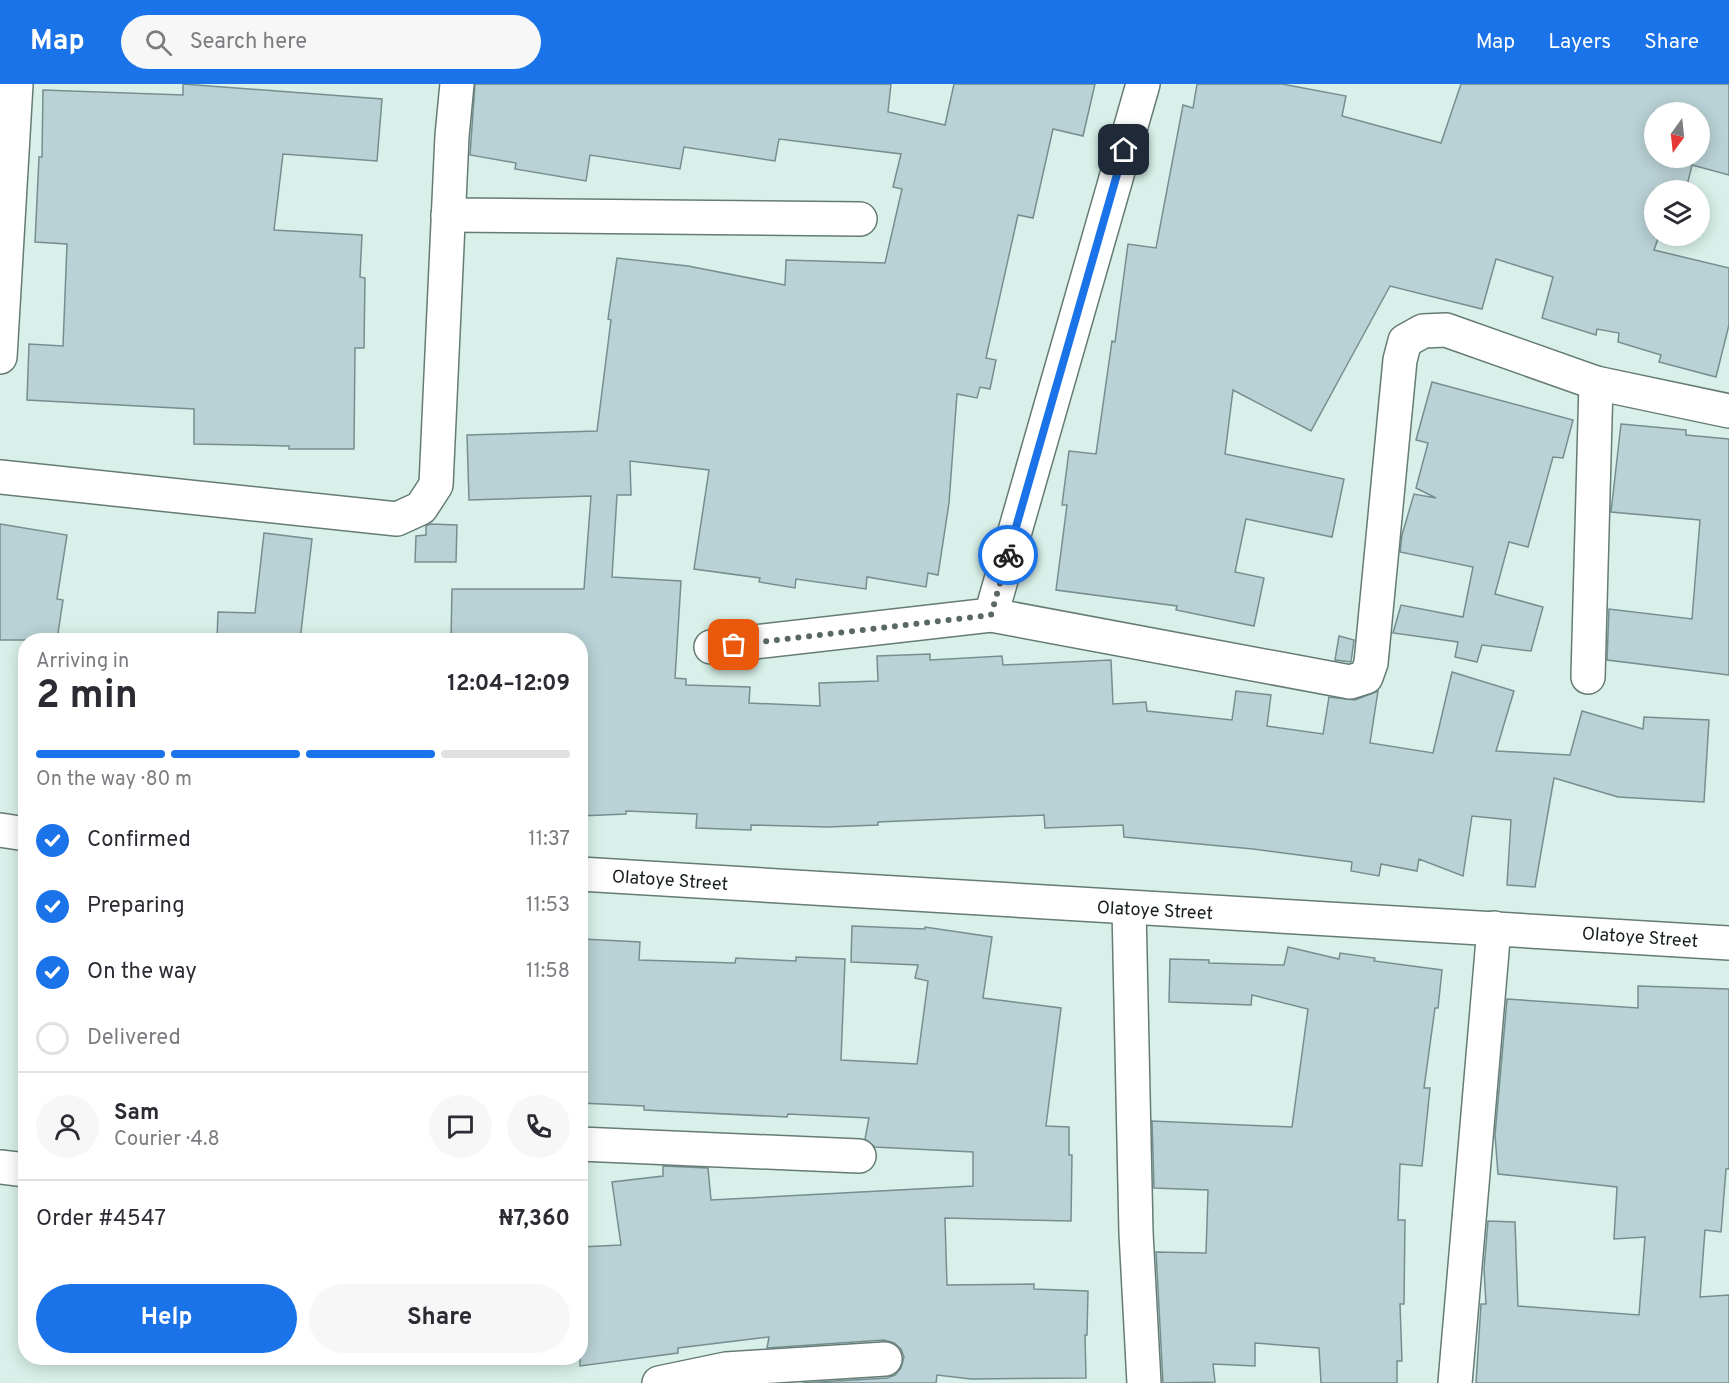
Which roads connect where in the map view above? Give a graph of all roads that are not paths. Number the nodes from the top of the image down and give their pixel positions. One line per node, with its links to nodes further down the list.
1 (16, 84): 6 (street)
2 (457, 84): 4 (street)
3 (1143, 84): 10 (street)
4 (448, 215): 5 (street); 9 (street)
5 (860, 219)
6 (0, 357)
7 (1596, 383): 8 (street); 10 (street); 12 (street)
8 (1729, 411)
9 (0, 477)
10 (991, 615): 11 (street)
11 (711, 647)
12 (1588, 677)
13 (0, 830): 14 (street)
14 (18, 833)
15 (588, 874): 16 (street, Olatoye Street)
16 (1128, 908): 17 (street, Olatoye Street); 26 (street)
17 (1494, 928): 18 (street, Olatoye Street); 27 (street)
18 (1729, 943)
19 (588, 1144): 20 (street)
20 (859, 1156)
21 (0, 1167): 22 (street)
22 (18, 1169)
23 (885, 1359): 24 (street)
24 (726, 1376): 25 (street)
25 (659, 1383)
26 (1144, 1383)
27 (1455, 1383)

